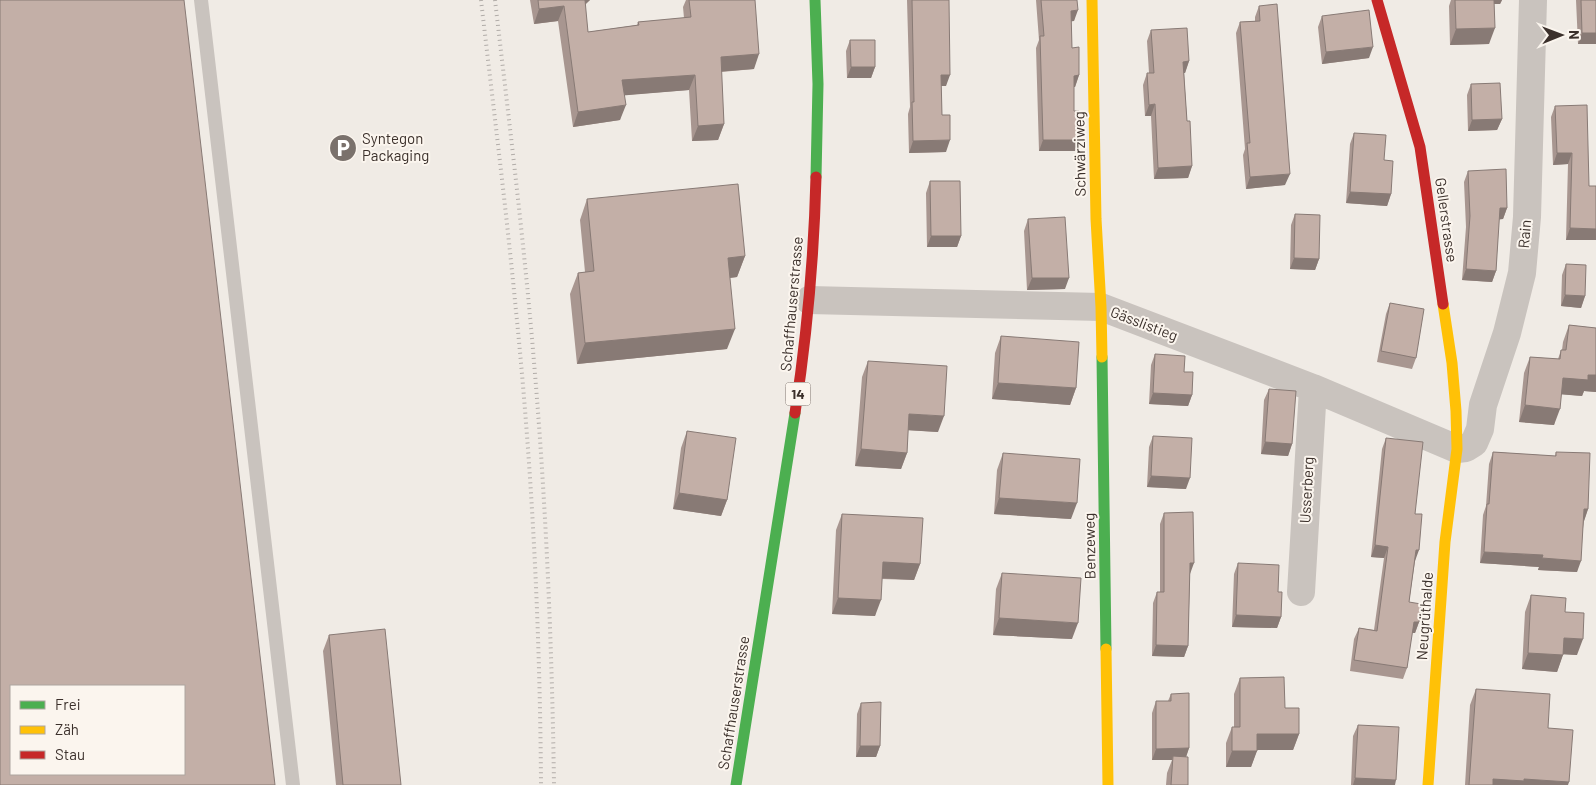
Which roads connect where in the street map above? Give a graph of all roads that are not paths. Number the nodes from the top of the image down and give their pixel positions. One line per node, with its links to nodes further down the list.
1 (201, 0): 11 (lane)
2 (815, 0): 6 (street, Schaffhauserstrasse / 14)
3 (1092, 0): 7 (street, Schwärziweg)
4 (1377, 0): 9 (street, Gellerstrasse)
5 (1533, 0): 9 (street, Rain)
6 (809, 300): 7 (street, Gässlistieg); 12 (street, Schaffhauserstrasse / 14)
7 (1101, 308): 8 (street, Gässlistieg); 13 (street, Benzeweg)
8 (1313, 388): 9 (street, Gässlistieg); 10 (street, Usserberg)
9 (1457, 449): 14 (street, Neugrüthalde)
10 (1301, 592)
11 (293, 785)
12 (736, 785)
13 (1108, 785)
14 (1428, 785)

